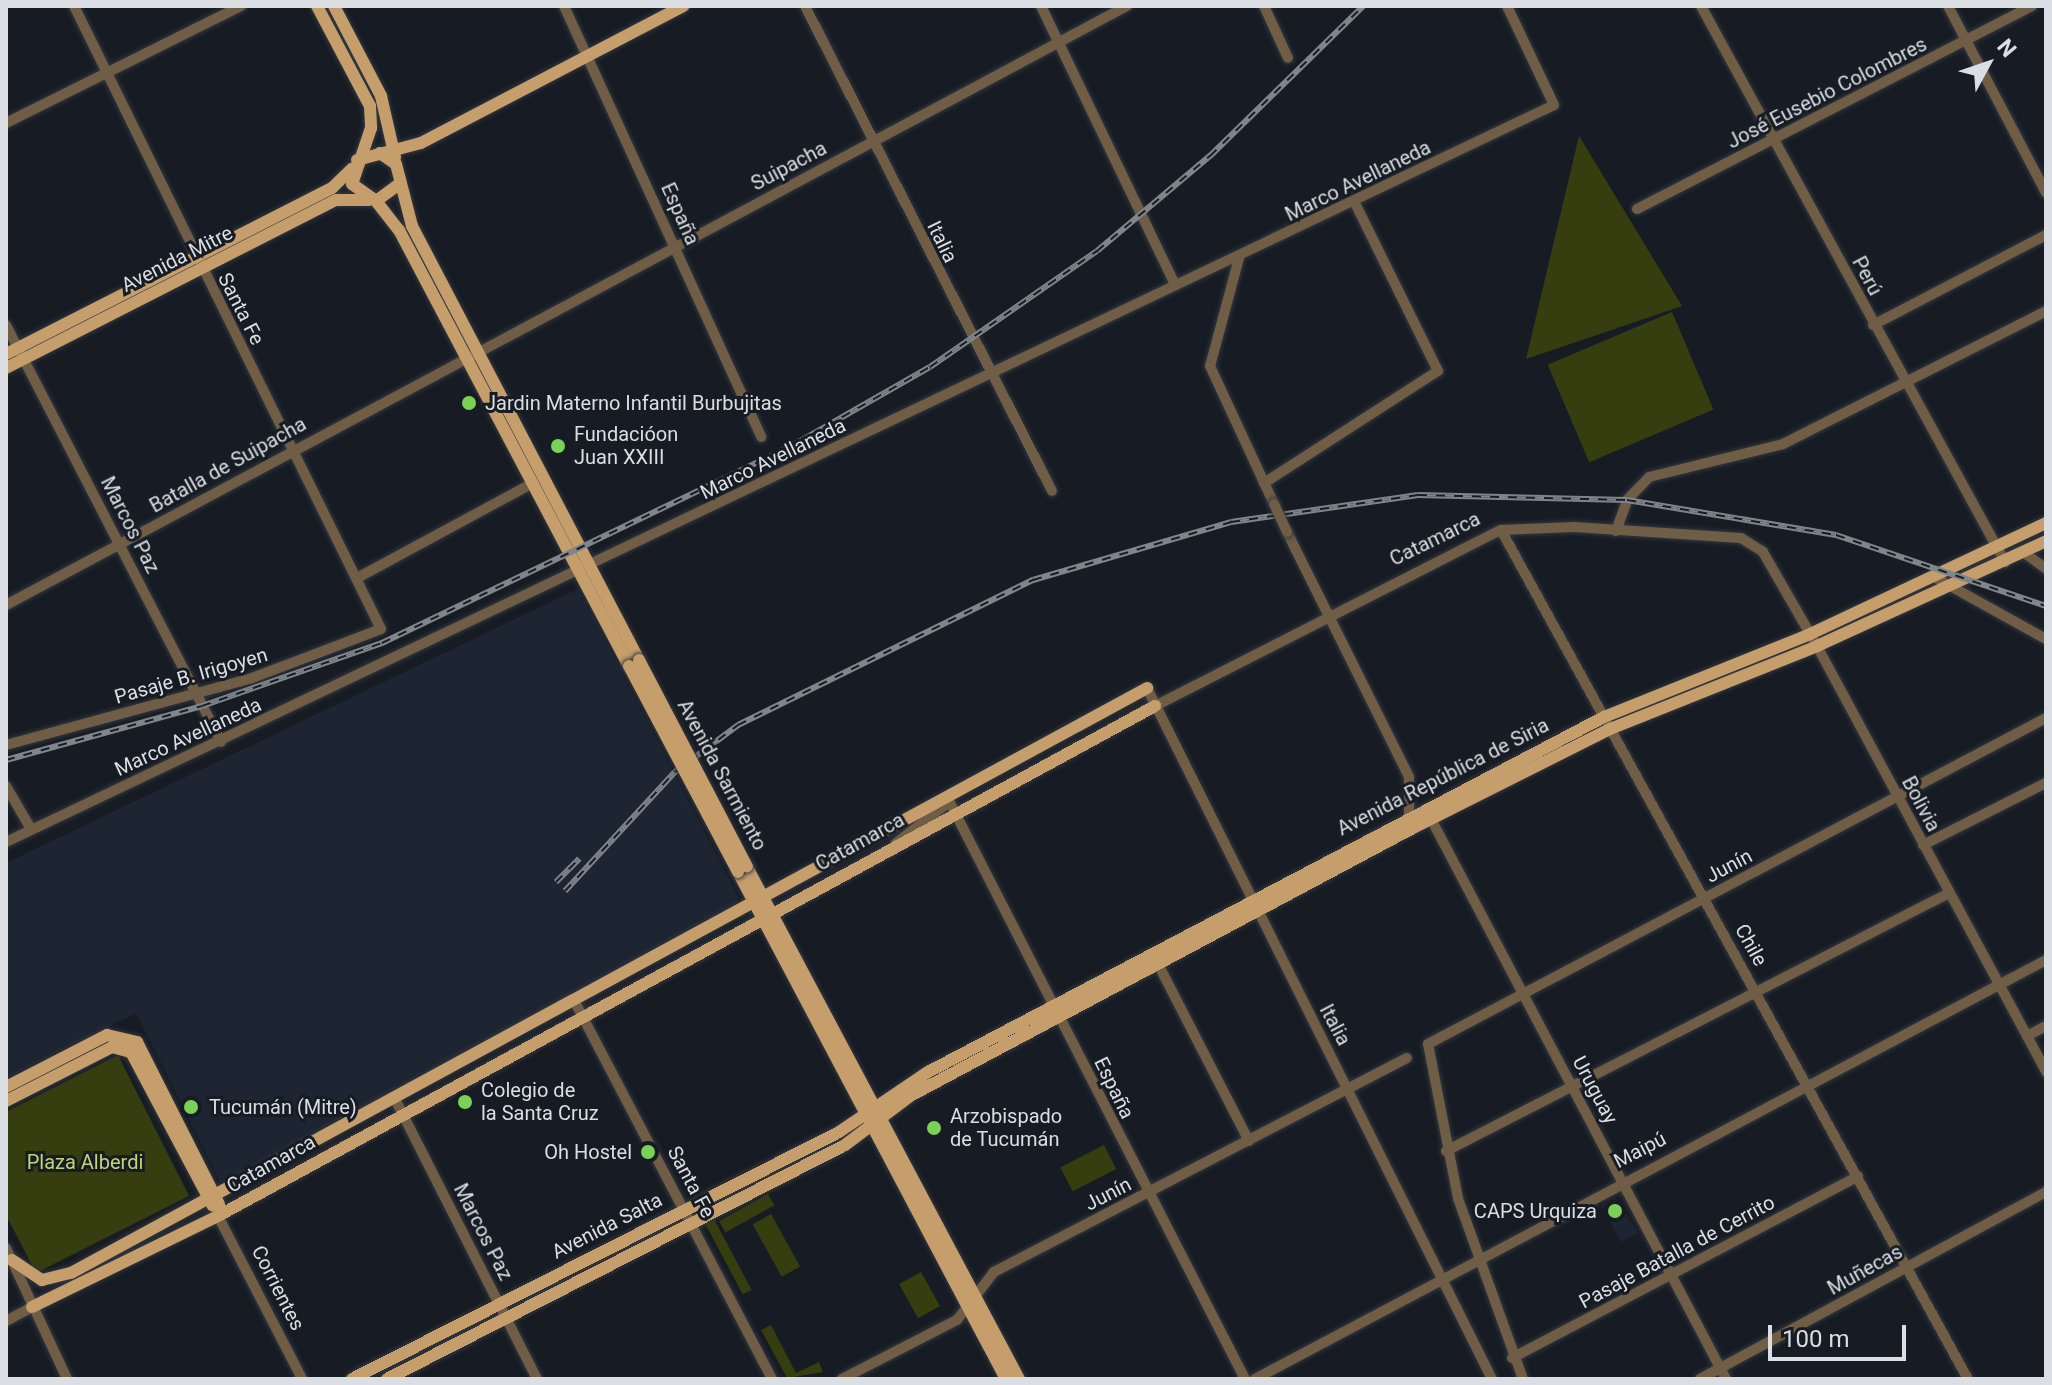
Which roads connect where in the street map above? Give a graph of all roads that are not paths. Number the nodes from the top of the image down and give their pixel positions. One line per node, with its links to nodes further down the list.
1 (74, 6): 19 (street, Santa Fe)
2 (241, 6): 19 (street)
3 (317, 6): 26 (main road)
4 (334, 6): 21 (main road)
5 (564, 6): 17 (street, España)
6 (683, 6): 17 (main road)
7 (805, 6): 23 (street, Italia)
8 (1041, 6): 16 (street)
9 (1127, 6): 16 (street, Suipacha)
10 (1264, 6): 18 (street)
11 (1507, 6): 30 (street, Marco Avellaneda)
12 (1701, 6): 22 (street, Perú)
13 (1948, 6): 15 (street)
14 (2032, 6): 15 (street, José Eusebio Colombres)
15 (1966, 41): 22 (street, José Eusebio Colombres); 28 (street)
16 (1059, 42): 23 (street, Suipacha); 37 (street)
17 (590, 56): 24 (main road); 33 (street, España)
18 (1288, 58)
19 (109, 72): 20 (street); 34 (street, Santa Fe)
20 (6, 123)
21 (392, 125): 24 (main road); 25 (main road)
22 (1775, 140): 31 (street, José Eusebio Colombres); 40 (street, Perú)
23 (873, 141): 33 (street, Suipacha); 44 (street, Italia)
24 (421, 143): 25 (main road)
25 (395, 157): 26 (main road); 27 (main road)
26 (354, 164): 29 (main road); 34 (main road, Avenida Mitre)
27 (398, 185): 29 (main road); 42 (main road, Avenida Sarmiento)
28 (2046, 193)
29 (372, 200): 36 (main road, Avenida Mitre); 42 (main road, Avenida Sarmiento)
30 (1355, 203): 35 (street, Marco Avellaneda); 49 (street)
31 (1637, 209)
32 (2046, 235): 40 (street)
33 (675, 249): 42 (street, Suipacha); 46 (street, España)
34 (201, 255): 36 (street, Santa Fe); 41 (main road, Avenida Mitre)
35 (1239, 258): 37 (street, Marco Avellaneda); 49 (street)
36 (201, 270): 41 (main road, Avenida Mitre); 47 (street, Santa Fe)
37 (1175, 285): 44 (street, Marco Avellaneda)
38 (2046, 311): 45 (street)
39 (6, 325): 41 (street, Marcos Paz)
40 (1873, 325): 45 (street, Perú)
41 (16, 354): 43 (main road, Avenida Mitre); 55 (street, Marcos Paz)
42 (473, 354): 47 (street, Batalla de Suipacha); 48 (main road, Avenida Sarmiento); 61 (main road, Avenida Sarmiento)
43 (6, 368)
44 (988, 374): 50 (street, Italia); 61 (street, Marco Avellaneda)
45 (1904, 383): 53 (street); 56 (street, Perú)
46 (761, 437)
47 (292, 450): 55 (street, Batalla de Suipacha); 62 (street, Santa Fe)
48 (533, 483): 61 (main road, Avenida Sarmiento); 62 (street)
49 (1264, 483): 66 (street, Uruguay, bridge)
50 (1052, 491)
51 (2046, 523): 56 (main road, Avenida República de Siria)
52 (1501, 530): 53 (street, Catamarca); 66 (street, Catamarca); 75 (street, Chile)
53 (1616, 531): 57 (street, Catamarca)
54 (2046, 541): 58 (main road, Avenida República de Siria)
55 (120, 545): 65 (street, Batalla de Suipacha); 72 (street, Marcos Paz)
56 (1997, 548): 59 (street, Perú); 63 (main road, Avenida República de Siria)
57 (1763, 552): 68 (street, Bolivia)
58 (2023, 552): 59 (main road, Avenida República de Siria); 60 (street)
59 (2005, 562): 64 (main road, Avenida República de Siria)
60 (2046, 569)
61 (585, 570): 76 (street, Marco Avellaneda); 86 (main road, Avenida Sarmiento, bridge)
62 (359, 577): 67 (street, Santa Fe)
63 (1936, 578): 64 (street); 68 (main road, Avenida República de Siria)
64 (1948, 588): 69 (street); 70 (main road, Avenida República de Siria)
65 (6, 605)
66 (1327, 615): 73 (street, Catamarca); 82 (street, Uruguay)
67 (381, 629): 72 (street, Pasaje B. Irigoyen)
68 (1810, 634): 70 (street, Bolivia); 75 (main road, Avenida República de Siria)
69 (2046, 639)
70 (1817, 646): 75 (main road, Avenida República de Siria); 80 (street, Bolivia)
71 (1147, 688): 73 (street, Italia); 81 (main road, Catamarca)
72 (196, 694): 76 (street, Marcos Paz); 77 (street, Pasaje B. Irigoyen)
73 (1155, 706): 81 (main road, Catamarca); 91 (street, Italia)
74 (2046, 718): 80 (street, Junín)
75 (1607, 723): 82 (main road, Avenida República de Siria); 82 (main road, Avenida República de Siria); 89 (street, Chile)
76 (221, 742): 83 (street, Marco Avellaneda)
77 (6, 745)
78 (2046, 783): 85 (street)
79 (6, 786): 83 (street)
80 (1897, 797): 85 (street, Bolivia); 89 (street, Junín)
81 (950, 803): 87 (main road, Catamarca); 92 (main road, Catamarca); 100 (street, España)
82 (1419, 820): 91 (main road, Avenida República de Siria); 98 (street, Uruguay)
83 (31, 829): 84 (street, Marco Avellaneda)
84 (6, 842)
85 (1923, 845): 88 (street, Bolivia)
86 (745, 874): 87 (main road); 90 (main road, Avenida Sarmiento); 93 (main road)
87 (790, 886): 90 (main road, Catamarca)
88 (1949, 893): 96 (street, Bolivia); 97 (street)
89 (1705, 900): 97 (street, Chile); 98 (street, Junín)
90 (761, 903): 92 (main road, Avenida Sarmiento); 93 (main road, Catamarca)
91 (1253, 906): 95 (main road, Avenida República de Siria); 100 (main road, Avenida República de Siria); 111 (street, Italia)
92 (768, 916): 99 (main road, Catamarca); 106 (main road, Avenida Sarmiento)
93 (733, 918): 99 (main road, Catamarca)
94 (2046, 960): 96 (street, Maipú)
95 (1158, 964): 100 (main road, Avenida República de Siria); 119 (street)
96 (1999, 985): 102 (street, Bolivia); 107 (street, Maipú)
97 (1756, 992): 107 (street, Chile); 108 (street)
98 (1524, 993): 108 (street, Uruguay); 122 (street, Junín)
99 (579, 1009): 113 (main road, Catamarca); 115 (main road, Catamarca); 128 (street, Santa Fe)
100 (1056, 1011): 110 (main road, Avenida República de Siria); 126 (street, España)
101 (2046, 1026): 102 (street)
102 (2027, 1036): 105 (street, Bolivia)
103 (125, 1042): 109 (main road); 112 (main road); 127 (main road, Corrientes)
104 (1407, 1058): 111 (street, Junín)
105 (2046, 1072)
106 (856, 1081): 110 (main road); 114 (main road, Avenida Sarmiento); 116 (main road, Avenida Sarmiento); 117 (main road)
107 (1806, 1085): 123 (street, Chile); 124 (street, Maipú)
108 (1573, 1086): 122 (street); 124 (street, Uruguay)
109 (6, 1087)
110 (909, 1090): 114 (main road, Avenida República de Siria); 118 (main road)
111 (1349, 1090): 119 (street, Junín); 135 (street, Italia)
112 (6, 1101)
113 (396, 1101): 115 (street, Marcos Paz); 127 (main road, Catamarca)
114 (880, 1111): 116 (main road, Avenida Salta); 118 (main road, Avenida Sarmiento)
115 (403, 1114): 129 (main road, Catamarca); 137 (street, Marcos Paz)
116 (869, 1122): 117 (main road, Avenida Salta); 120 (main road, Avenida Salta); 121 (main road, Avenida Sarmiento)
117 (839, 1132): 128 (main road, Avenida Salta)
118 (894, 1138): 136 (main road, Avenida Sarmiento)
119 (1249, 1141): 126 (street, Junín)
120 (845, 1145): 121 (main road); 130 (main road, Avenida Salta)
121 (885, 1151): 139 (main road, Avenida Sarmiento)
122 (1446, 1151): 132 (street)
123 (1858, 1176): 133 (street, Chile); 134 (street, Pasaje Batalla de Cerrito)
124 (1622, 1180): 132 (street, Maipú); 134 (street, Uruguay)
125 (2046, 1192): 133 (street, Muñecas)
126 (1147, 1194): 136 (street, Junín); 153 (street, España)
127 (216, 1199): 129 (main road, Corrientes); 131 (main road, Catamarca)
128 (685, 1208): 130 (street, Santa Fe); 137 (main road, Avenida Salta)
129 (218, 1216): 138 (main road, Catamarca); 145 (street, Corrientes)
130 (691, 1221): 140 (main road, Avenida Salta); 149 (street, Santa Fe)
131 (9, 1254): 138 (street)
132 (1476, 1256): 135 (street, Maipú); 142 (street)
133 (1908, 1267): 143 (street, Muñecas); 158 (street, Chile)
134 (1672, 1275): 142 (street, Pasaje Batalla de Cerrito); 143 (street, Uruguay)
135 (1445, 1276): 154 (street, Maipú); 155 (street, Italia)
136 (973, 1293): 139 (street); 152 (main road, Avenida Sarmiento)
137 (500, 1303): 140 (street, Marcos Paz); 146 (main road, Avenida Salta)
138 (32, 1307): 141 (street, Catamarca); 144 (street)
139 (968, 1309): 150 (street); 151 (main road, Avenida Sarmiento)
140 (507, 1317): 147 (main road, Avenida Salta); 148 (street, Marcos Paz)
141 (6, 1321)
142 (1512, 1358): 156 (street)
143 (1723, 1374): 157 (street, Muñecas)
144 (67, 1379)
145 (302, 1379)
146 (352, 1379)
147 (387, 1379)
148 (537, 1379)
149 (772, 1379)
150 (842, 1379)
151 (1006, 1379)
152 (1019, 1379)
153 (1245, 1379)
154 (1255, 1379)
155 (1492, 1379)
156 (1523, 1379)
157 (1700, 1379)
158 (1968, 1379)

